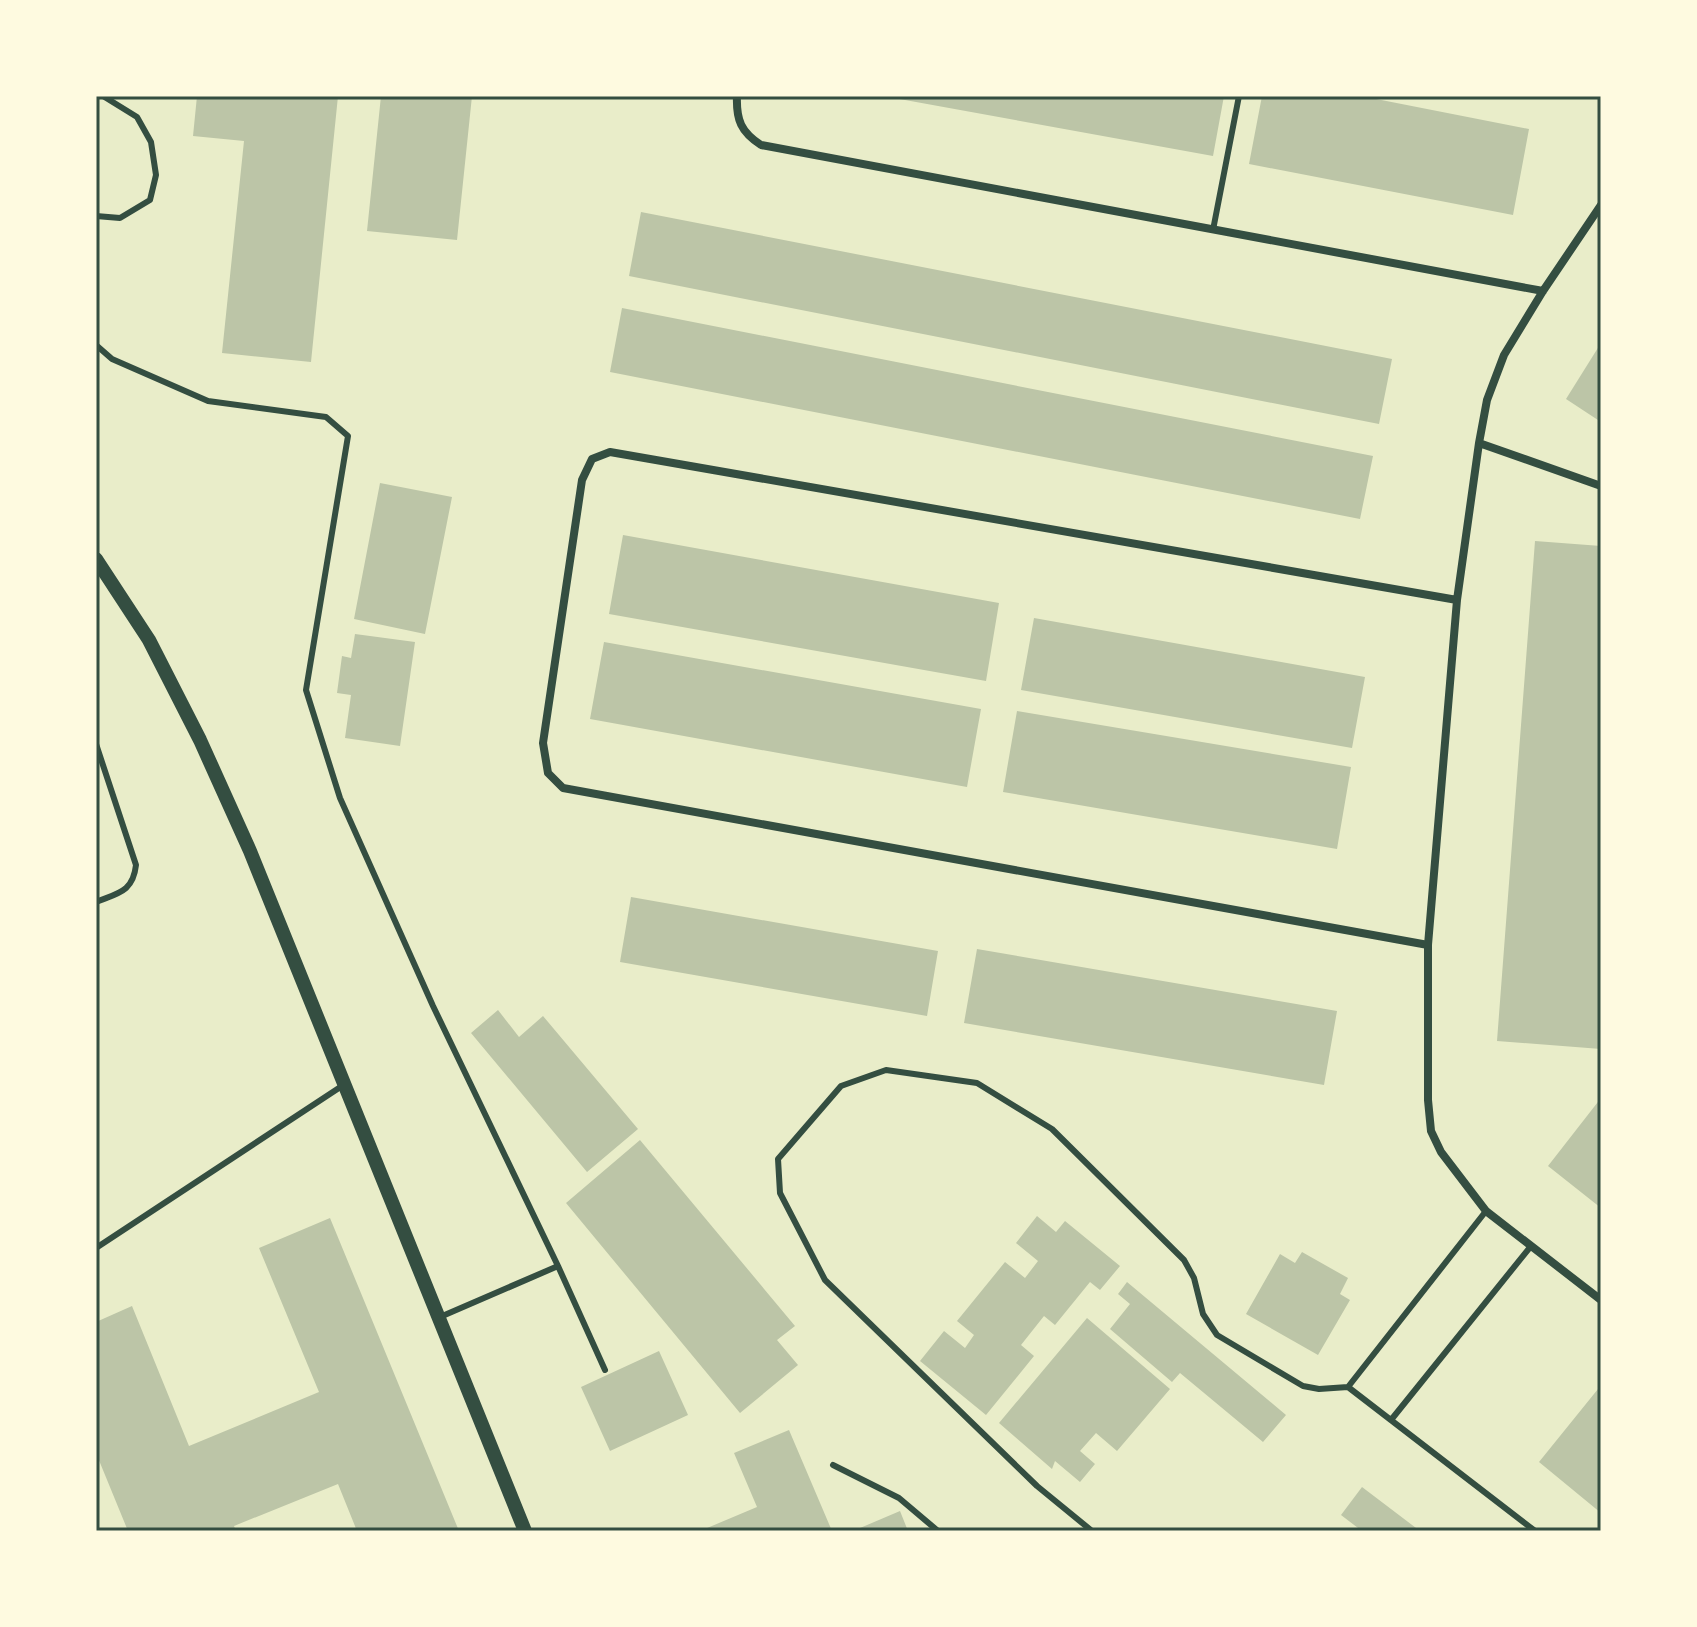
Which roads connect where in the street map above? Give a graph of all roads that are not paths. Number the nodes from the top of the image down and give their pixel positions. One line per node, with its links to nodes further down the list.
1 (103, 96): 5 (lane)
2 (737, 96): 6 (street)
3 (1239, 96): 6 (lane)
4 (1601, 205): 7 (street)
5 (96, 216)
6 (1213, 230): 7 (street)
7 (1543, 291): 9 (street)
8 (96, 345): 20 (lane)
9 (1479, 443): 10 (street); 12 (street)
10 (1601, 486)
11 (96, 559): 16 (street)
12 (1457, 600): 15 (street); 15 (street)
13 (96, 744): 14 (lane)
14 (96, 902)
15 (1428, 945): 17 (street)
16 (345, 1084): 19 (lane); 22 (street)
17 (1486, 1211): 18 (street); 24 (lane)
18 (1531, 1246): 21 (street); 25 (lane)
19 (96, 1248)
20 (558, 1266): 22 (lane); 23 (lane)
21 (1601, 1300)
22 (438, 1318): 27 (street)
23 (605, 1370)
24 (1348, 1387): 25 (lane); 29 (lane)
25 (1391, 1420): 30 (lane)
26 (833, 1465): 28 (lane)
27 (525, 1531)
28 (938, 1531)
29 (1092, 1531)
30 (1535, 1531)

